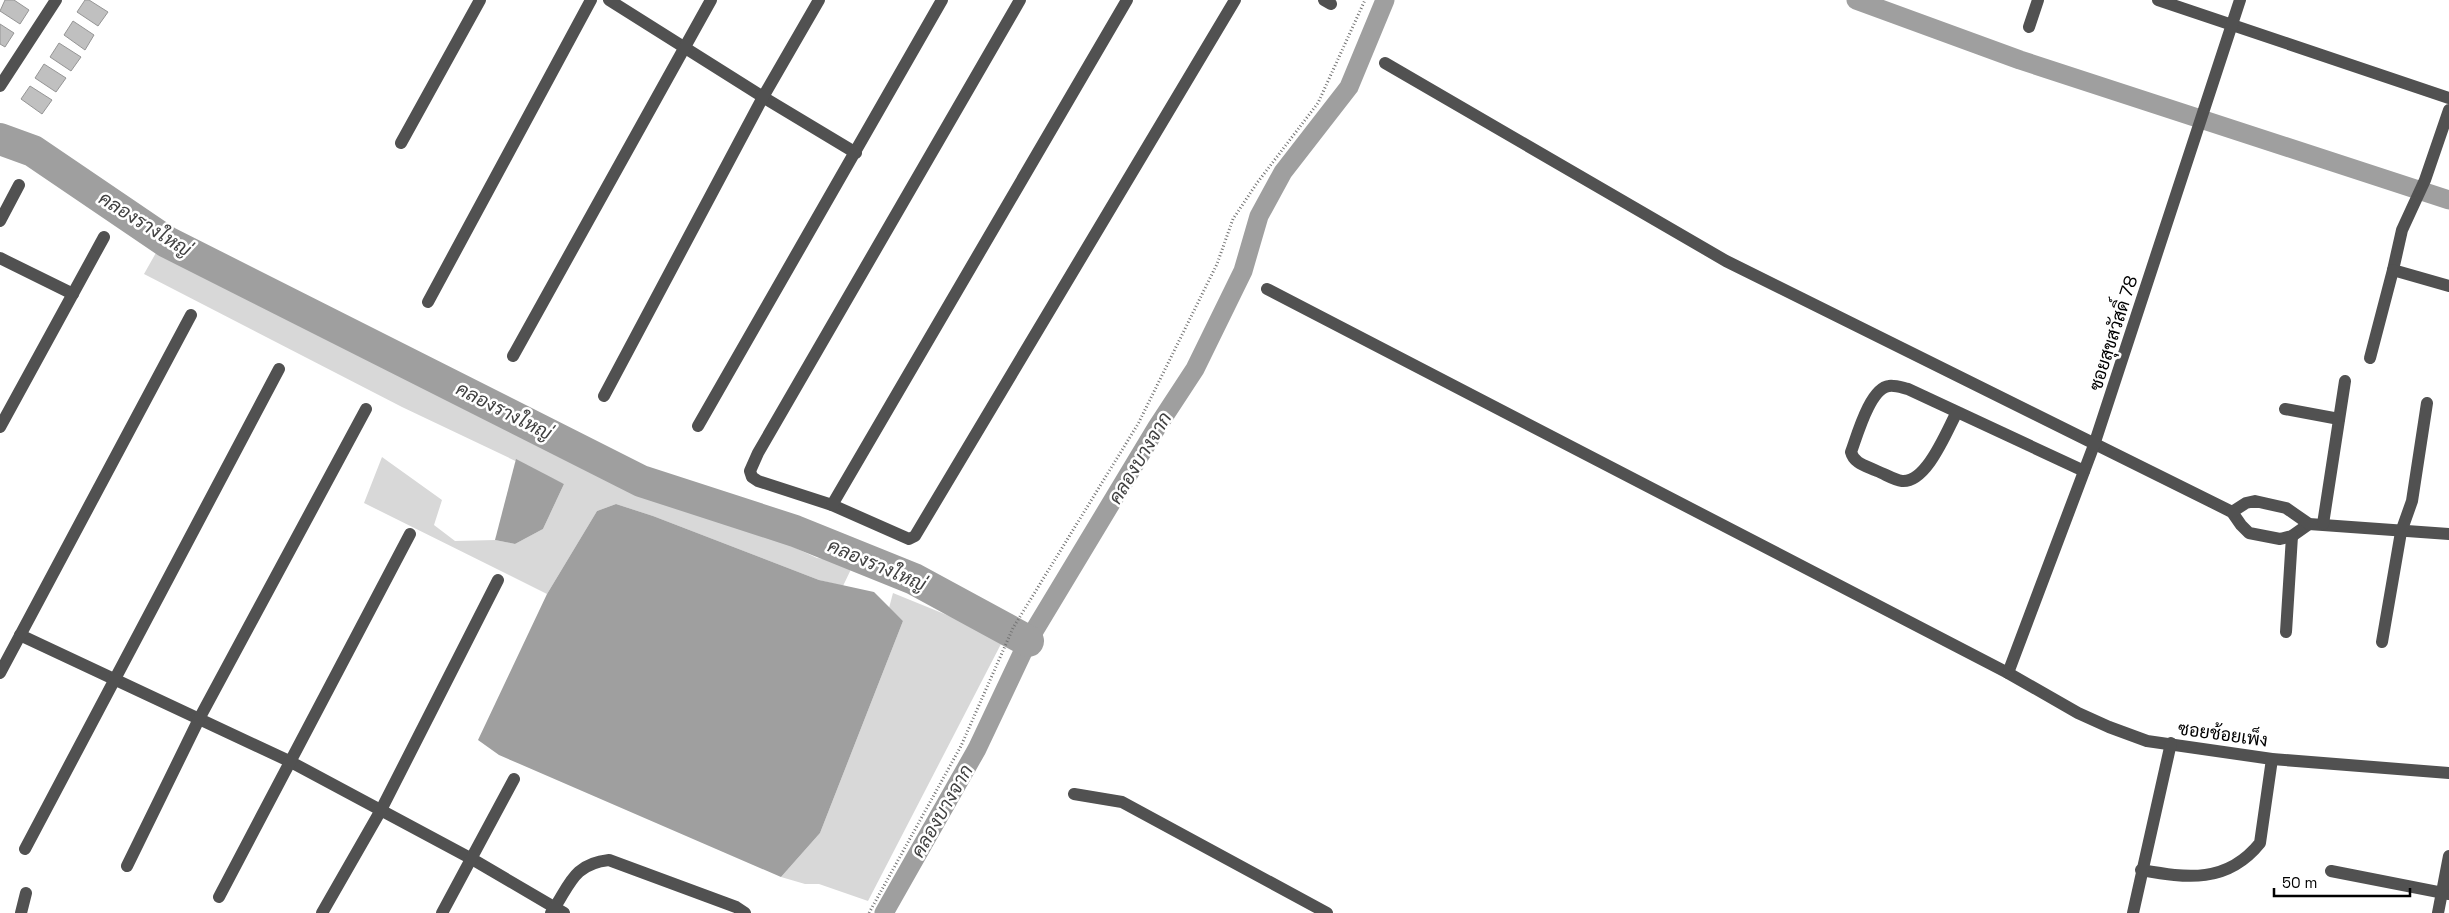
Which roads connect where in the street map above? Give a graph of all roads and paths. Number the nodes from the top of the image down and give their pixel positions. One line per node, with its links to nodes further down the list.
1 (56, 0): 19 (street)
2 (480, 0): 23 (street)
3 (591, 0): 33 (street)
4 (609, 0): 17 (street)
5 (710, 0): 17 (street)
6 (819, 0): 20 (street)
7 (942, 0): 24 (street)
8 (1020, 0): 49 (street)
9 (1127, 0): 49 (street)
10 (1235, 0): 49 (street)
11 (1365, 0): 86 (path)
12 (2038, 0): 16 (street)
13 (2158, 0): 15 (street)
14 (2240, 0): 15 (street, ซอยสุขสวัสดิ์ 78)
15 (2232, 25): 21 (street); 47 (street, ซอยสุขสวัสดิ์ 78)
16 (2029, 27)
17 (683, 47): 20 (street); 35 (street)
18 (1385, 63): 47 (street)
19 (0, 86)
20 (763, 98): 24 (street); 39 (street)
21 (2449, 98)
22 (2449, 110): 29 (street)
23 (401, 143)
24 (856, 153): 46 (street)
25 (19, 185): 26 (street)
26 (0, 220)
27 (104, 237): 32 (street)
28 (0, 258): 32 (street)
29 (2393, 270): 30 (street); 36 (street)
30 (2449, 286)
31 (1268, 289): 62 (street, ซอยช้อยเพ็ง)
32 (73, 294): 45 (street)
33 (428, 302)
34 (191, 315): 59 (street)
35 (513, 356)
36 (2370, 358)
37 (279, 369): 63 (street)
38 (2345, 381): 44 (street)
39 (604, 396)
40 (2427, 403): 53 (street)
41 (366, 409): 64 (street)
42 (2285, 409): 44 (street)
43 (1957, 412): 43 (street); 48 (street)
44 (2339, 419): 52 (street)
45 (0, 426)
46 (698, 426)
47 (2094, 445): 48 (street, ซอยสุขสวัสดิ์ 78); 50 (street)
48 (2084, 471): 62 (street, ซอยสุขสวัสดิ์ 78)
49 (832, 506)
50 (2232, 512): 51 (street); 56 (street)
51 (2309, 524): 52 (street); 56 (street)
52 (2323, 524): 53 (street)
53 (2401, 532): 55 (street); 60 (street)
54 (410, 534): 67 (street)
55 (2449, 534)
56 (2292, 536): 58 (street)
57 (498, 580): 71 (street)
58 (2286, 632)
59 (20, 635): 61 (street); 63 (street)
60 (2382, 642)
61 (0, 673)
62 (2008, 673): 65 (street, ซอยช้อยเพ็ง)
63 (113, 680): 64 (street); 72 (street)
64 (199, 719): 67 (street); 75 (street)
65 (2171, 743): 66 (street, ซอยช้อยเพ็ง); 76 (street)
66 (2272, 759): 68 (street, ซอยช้อยเพ็ง); 76 (street)
67 (289, 761): 71 (street); 80 (street)
68 (2449, 773)
69 (514, 779): 74 (street)
70 (1074, 794): 87 (street)
71 (380, 810): 74 (street); 83 (street)
72 (26, 849)
73 (2449, 856): 79 (street)
74 (472, 859): 81 (street); 84 (street)
75 (127, 866)
76 (2141, 870): 88 (street)
77 (2331, 871): 79 (street)
78 (26, 893): 82 (street)
79 (2446, 893): 89 (street)
80 (219, 897)
81 (557, 911): 85 (street)
82 (22, 913)
83 (322, 913)
84 (442, 913)
85 (745, 913)
86 (869, 913)
87 (1327, 913)
88 (2133, 913)
89 (2438, 913)

